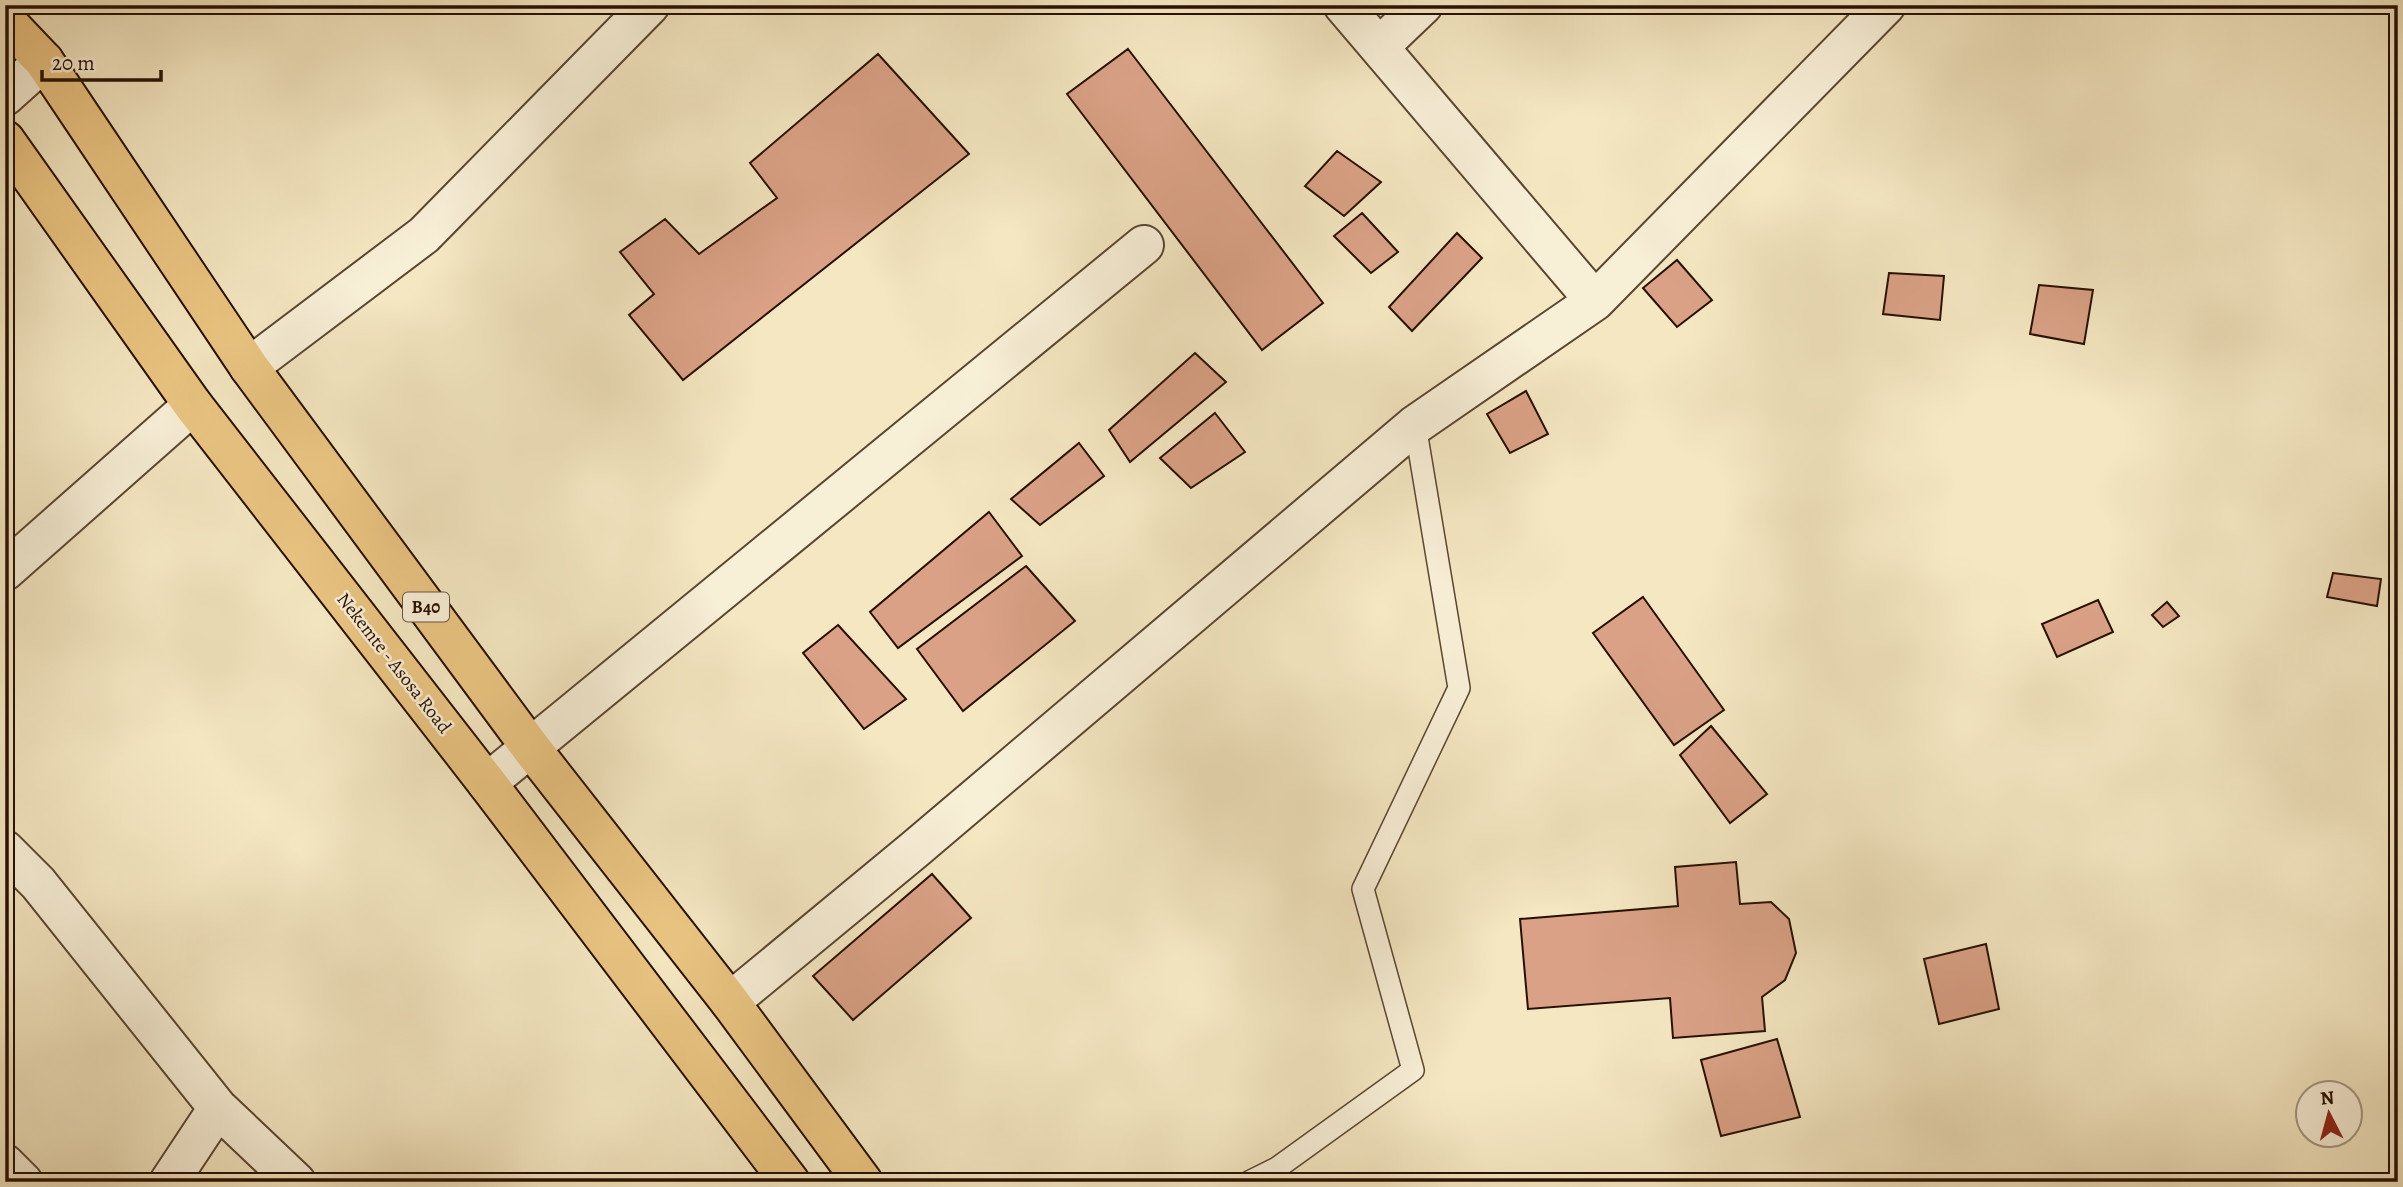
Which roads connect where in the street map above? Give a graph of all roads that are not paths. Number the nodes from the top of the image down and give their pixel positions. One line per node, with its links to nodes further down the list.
1 (650, 5): 12 (street)
2 (1343, 5): 6 (street)
3 (1423, 5): 6 (street)
4 (1886, 5): 11 (street)
5 (5, 20): 7 (highway, B40)
6 (1380, 47): 11 (street)
7 (44, 61): 8 (street); 12 (highway, B40)
8 (5, 96)
9 (5, 140): 13 (highway, Nekemte - Asosa Road)
10 (1143, 245): 16 (street)
11 (1595, 302): 14 (street)
12 (249, 367): 16 (highway, B40)
13 (193, 405): 15 (street); 17 (highway, Nekemte - Asosa Road)
14 (1415, 425): 19 (street); 27 (lane)
15 (5, 571)
16 (531, 748): 17 (street); 19 (highway, B40)
17 (487, 783): 25 (highway, Nekemte - Asosa Road)
18 (5, 849): 20 (street)
19 (730, 1002): 26 (highway, B40)
20 (218, 1108): 23 (street); 24 (street)
21 (5, 1164): 22 (street)
22 (23, 1182)
23 (169, 1182)
24 (296, 1182)
25 (790, 1182)
26 (863, 1182)
27 (1249, 1182)

